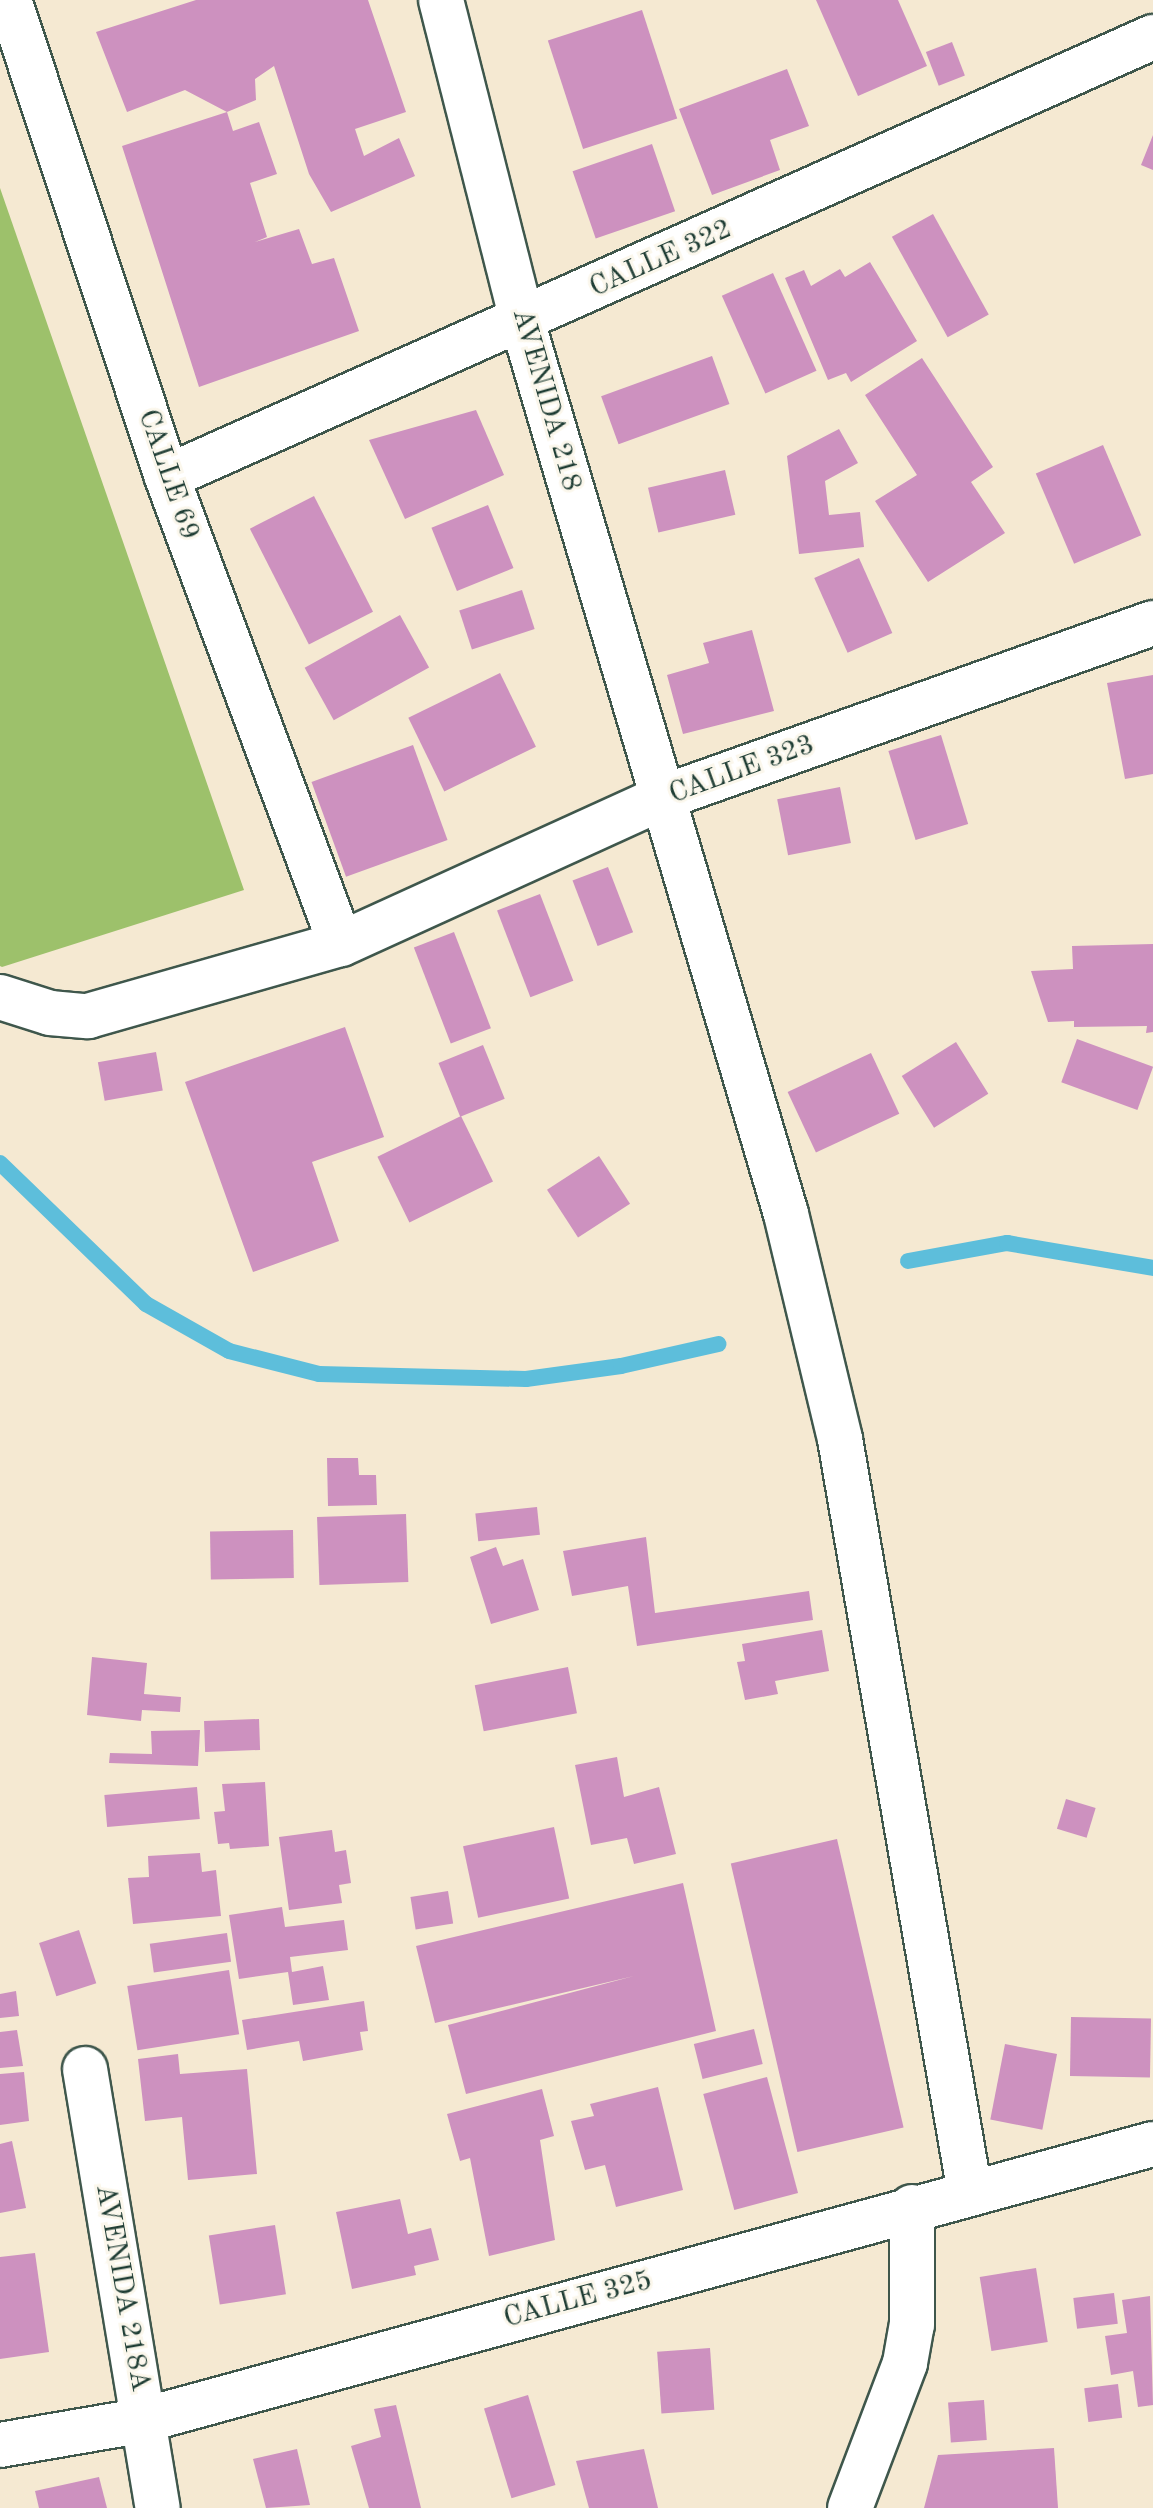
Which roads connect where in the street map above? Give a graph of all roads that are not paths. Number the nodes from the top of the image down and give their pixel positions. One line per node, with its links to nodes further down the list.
1 (9, 0): 5 (street, CALLE 69)
2 (441, 0): 4 (street, AVENIDA 218)
3 (1153, 37): 4 (street, CALLE 322)
4 (522, 321): 5 (street, CALLE 322); 7 (street, AVENIDA 218)
5 (167, 477): 8 (street, CALLE 69)
6 (1153, 623): 7 (street, CALLE 323)
7 (664, 797): 8 (street, CALLE 323); 12 (street, AVENIDA 218)
8 (341, 944): 9 (street, CALLE 323)
9 (0, 997)
10 (85, 2069): 14 (street, AVENIDA 218A)
11 (1153, 2144): 12 (street, CALLE 325)
12 (970, 2193): 13 (street, CALLE 325)
13 (912, 2207): 14 (street, CALLE 325); 17 (street)
14 (144, 2420): 15 (street, CALLE 325); 16 (street, AVENIDA 218A)
15 (0, 2445)
16 (158, 2508)
17 (850, 2508)

